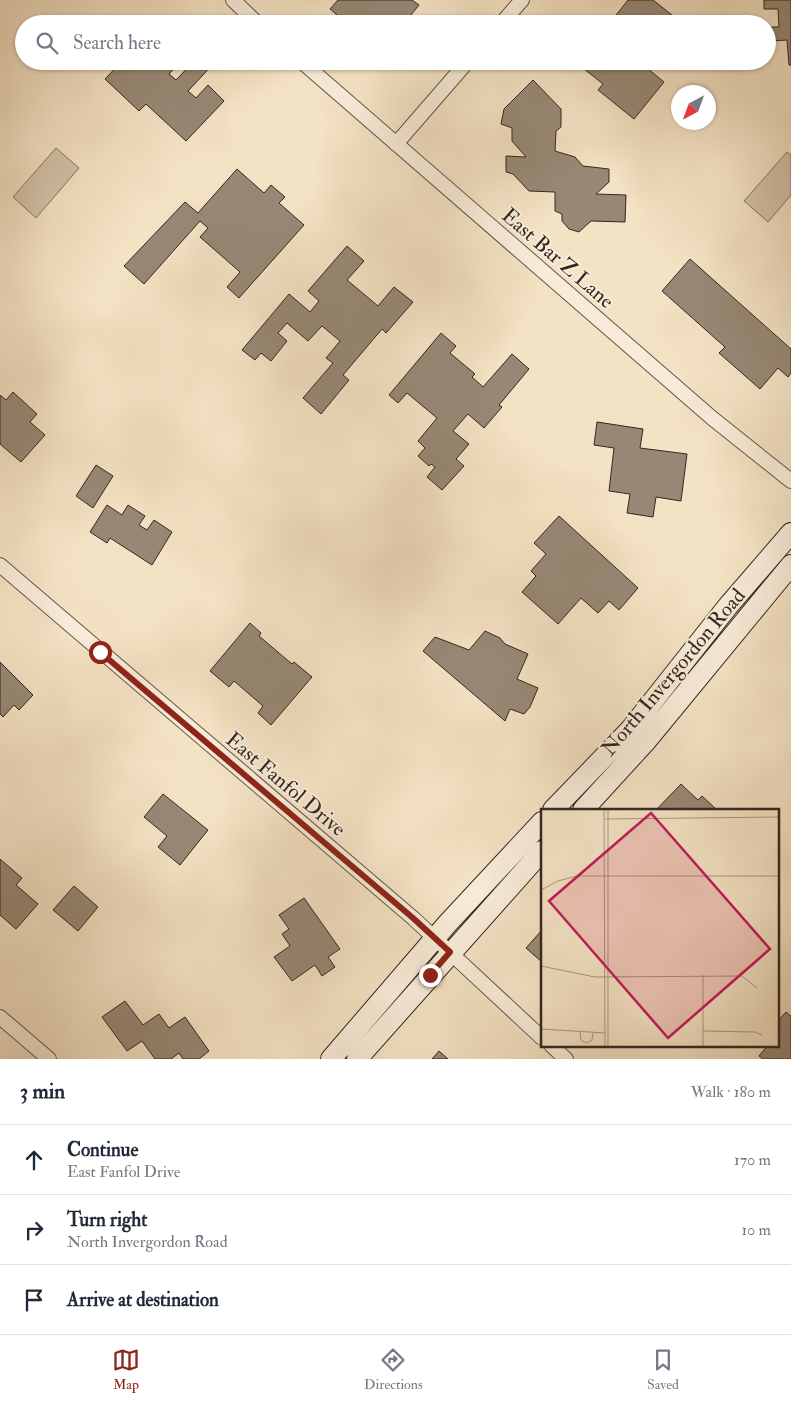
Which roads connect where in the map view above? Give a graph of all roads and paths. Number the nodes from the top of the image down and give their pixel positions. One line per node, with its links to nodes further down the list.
1 (233, 0): 3 (street)
2 (522, 0): 4 (street)
3 (249, 15)
4 (509, 15)
5 (311, 70): 7 (street, East Bar Z Lane)
6 (460, 70): 7 (street)
7 (396, 144): 8 (street, East Bar Z Lane)
8 (791, 481)
9 (791, 533): 12 (main road, North Invergordon Road)
10 (0, 565): 16 (street, East Fanfol Drive)
11 (791, 565): 13 (main road, North Invergordon Road)
12 (554, 809)
13 (583, 809)
14 (541, 826): 15 (main road)
15 (536, 848): 16 (main road); 17 (main road)
16 (435, 938): 17 (street, East Fanfol Drive); 22 (main road)
17 (450, 952): 19 (street, East Fanfol Drive); 23 (main road)
18 (0, 1017): 21 (street)
19 (541, 1037)
20 (552, 1046): 24 (street)
21 (49, 1059)
22 (331, 1059)
23 (357, 1059)
24 (566, 1059)

